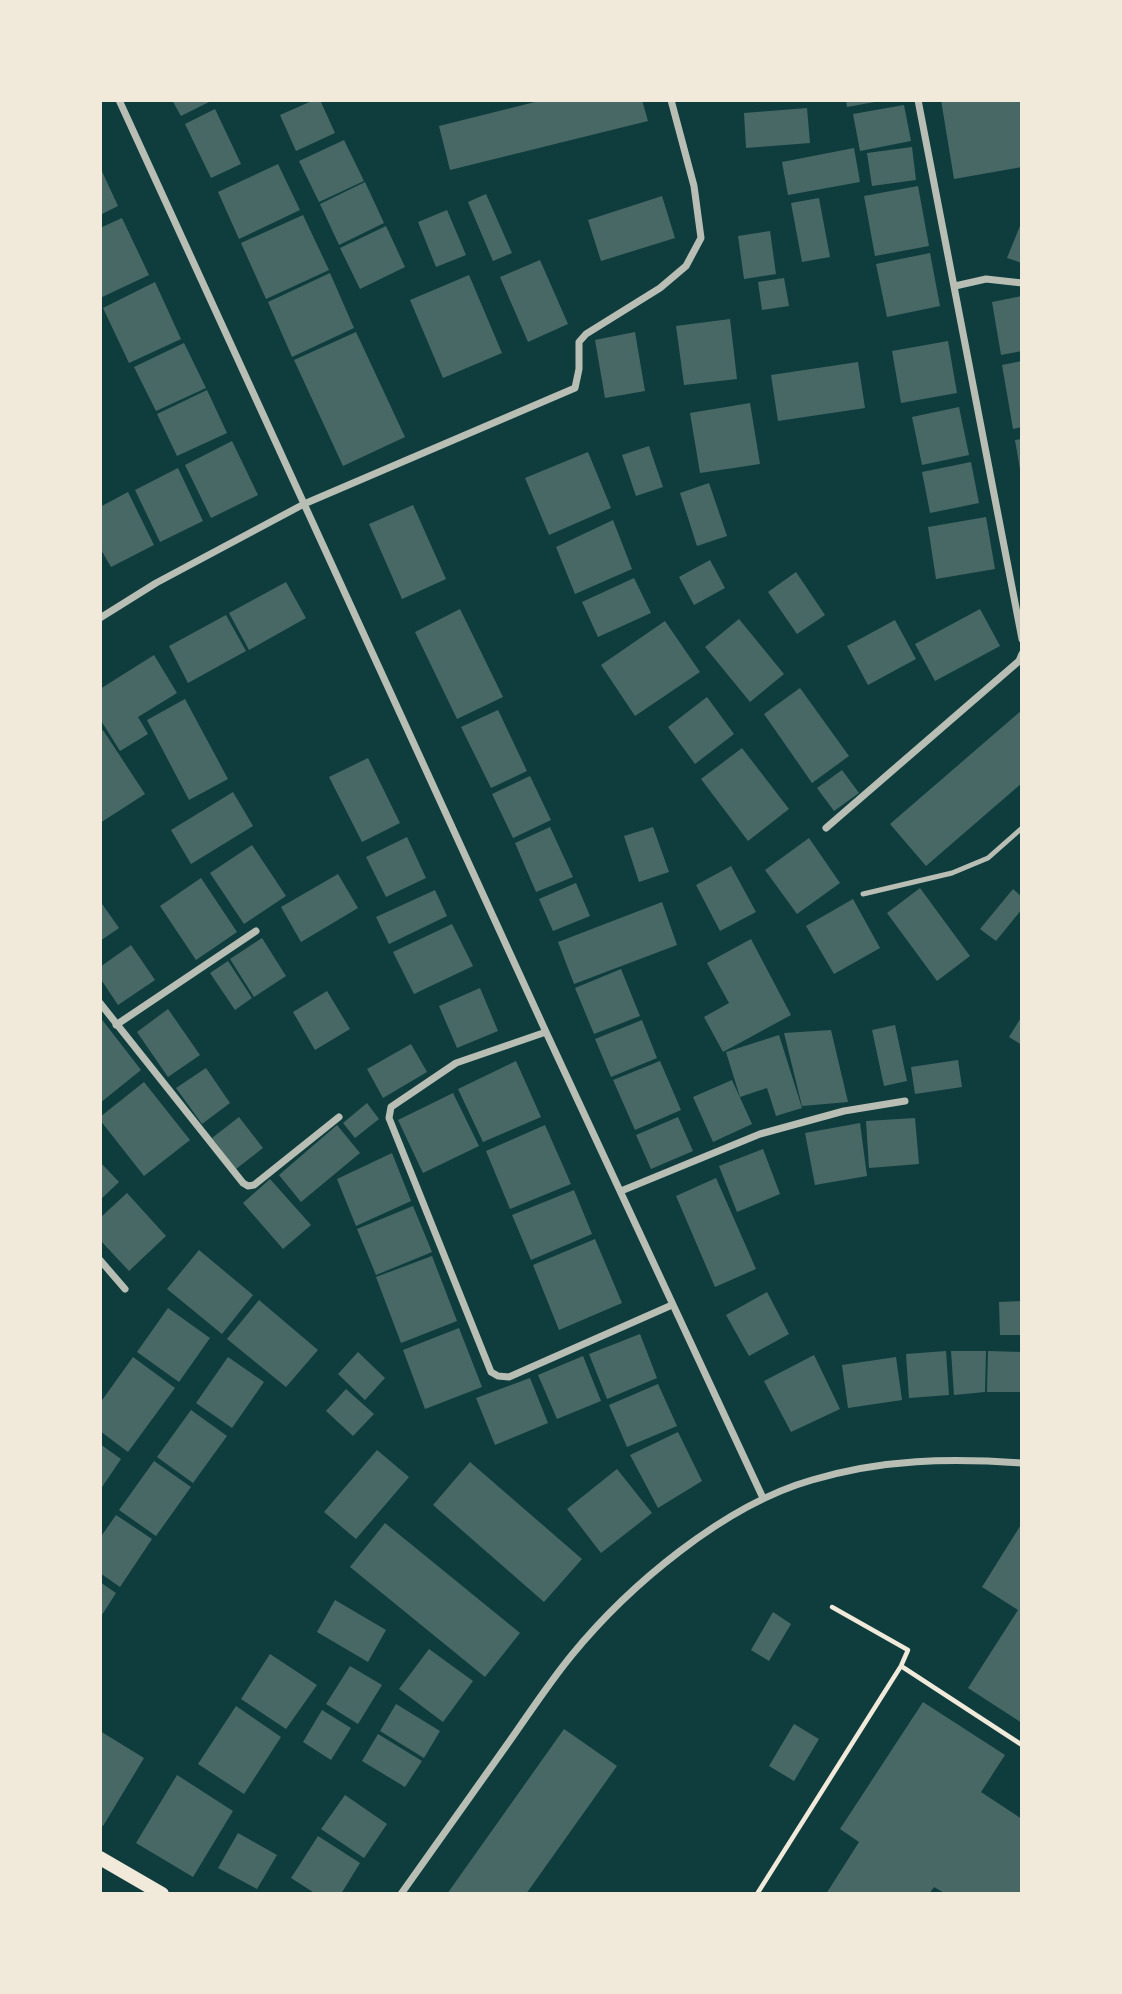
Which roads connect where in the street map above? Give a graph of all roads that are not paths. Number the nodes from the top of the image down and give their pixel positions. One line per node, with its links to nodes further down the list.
1 (119, 100): 6 (street)
2 (671, 100): 6 (street)
3 (918, 100): 5 (street)
4 (1022, 283): 5 (street)
5 (955, 286): 8 (street)
6 (304, 504): 7 (street); 16 (street)
7 (100, 618)
8 (1022, 639)
9 (1022, 654): 10 (street)
10 (826, 828)
11 (1022, 828): 12 (lane)
12 (863, 894)
13 (256, 931): 15 (street)
14 (100, 1003): 15 (street)
15 (116, 1025): 18 (street)
16 (546, 1032): 19 (street); 22 (street)
17 (905, 1101): 19 (street)
18 (339, 1117)
19 (621, 1191): 22 (street)
20 (100, 1261): 21 (street)
21 (125, 1289)
22 (672, 1305): 24 (street)
23 (1022, 1463): 24 (street)
24 (763, 1498): 27 (street)
25 (100, 1858): 26 (main road)
26 (162, 1894)
27 (401, 1894)

